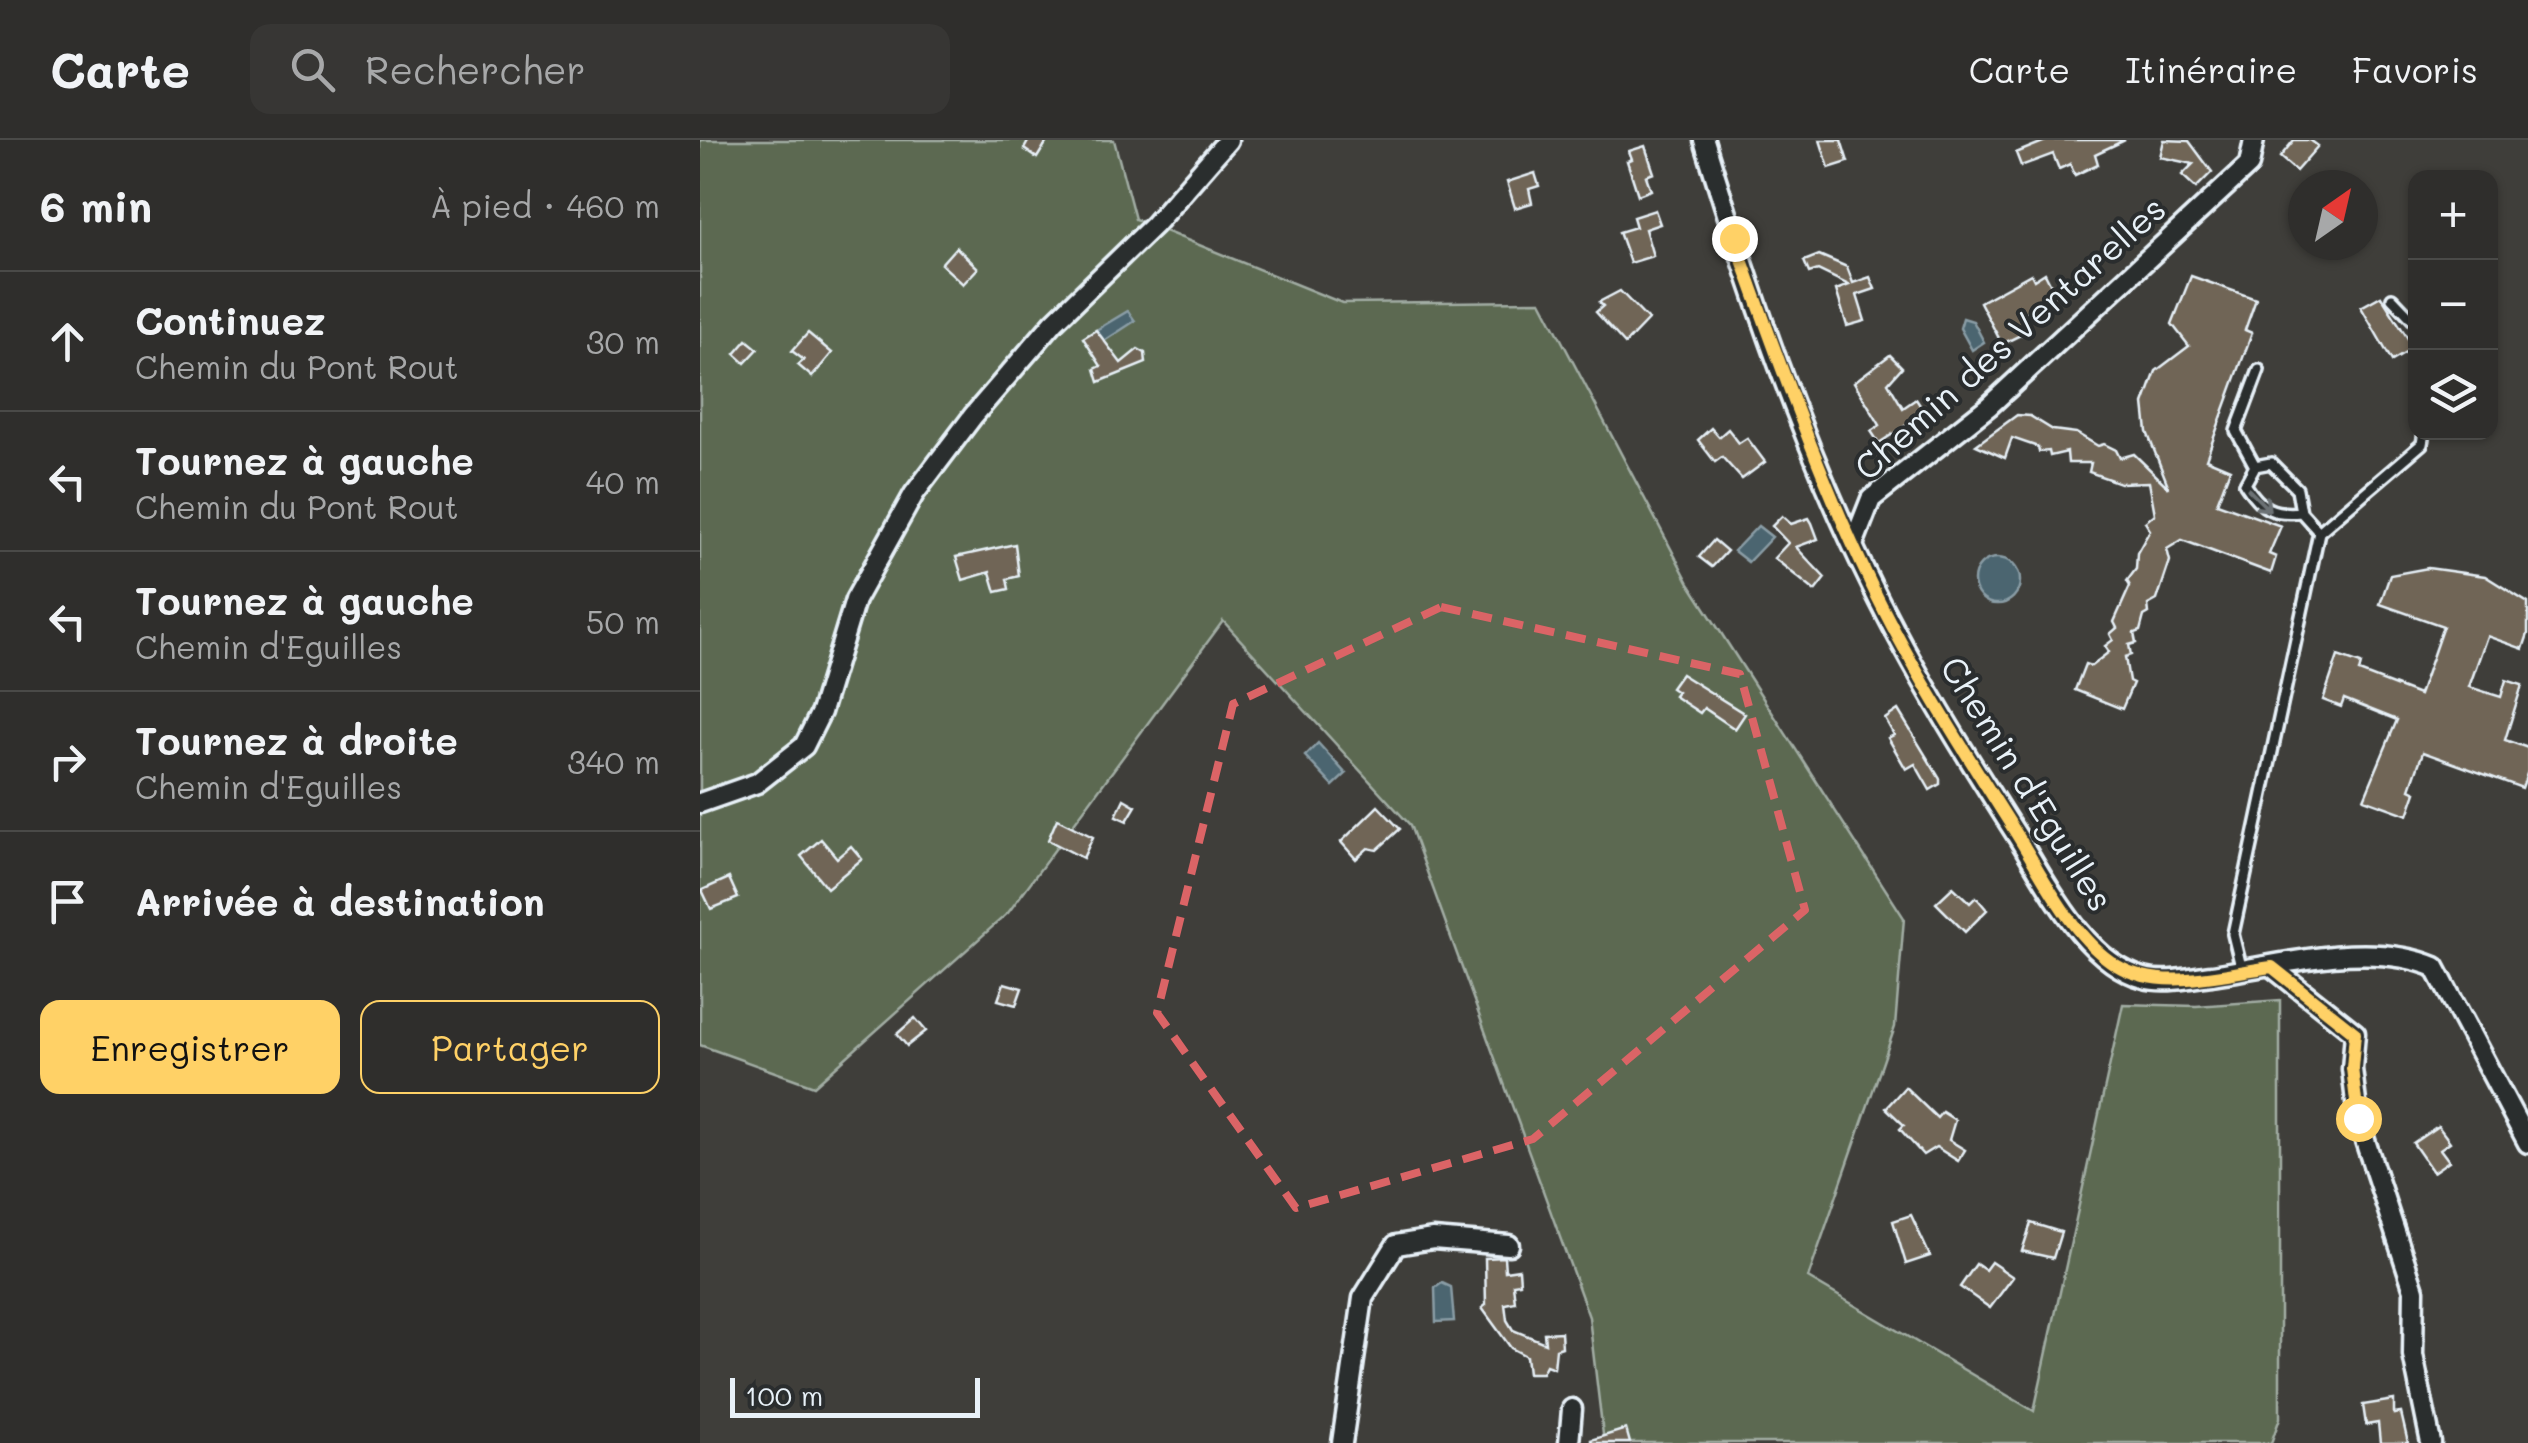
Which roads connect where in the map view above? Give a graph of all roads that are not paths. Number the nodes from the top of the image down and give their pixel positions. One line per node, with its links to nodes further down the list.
1 (1228, 140): 12 (street)
2 (1704, 140): 11 (street, Chemin d'Eguilles)
3 (2254, 140): 11 (street, Chemin des Ventarelles)
4 (2392, 298): 5 (lane)
5 (2408, 315)
6 (2259, 370): 8 (lane)
7 (2423, 440): 10 (lane)
8 (2255, 466): 9 (lane); 9 (lane, one-way to 9)
9 (2301, 512): 10 (lane)
10 (2319, 532): 14 (lane)
11 (1853, 545): 14 (street, Chemin d'Eguilles)
12 (700, 803)
13 (2272, 967): 14 (street, Chemin d'Eguilles); 15 (street, Chemin d'Eguilles); 20 (street)
14 (2242, 970)
15 (2528, 1143)
16 (1509, 1245): 18 (street)
17 (1572, 1409): 19 (street)
18 (1342, 1443)
19 (1570, 1443)
20 (2431, 1443)

